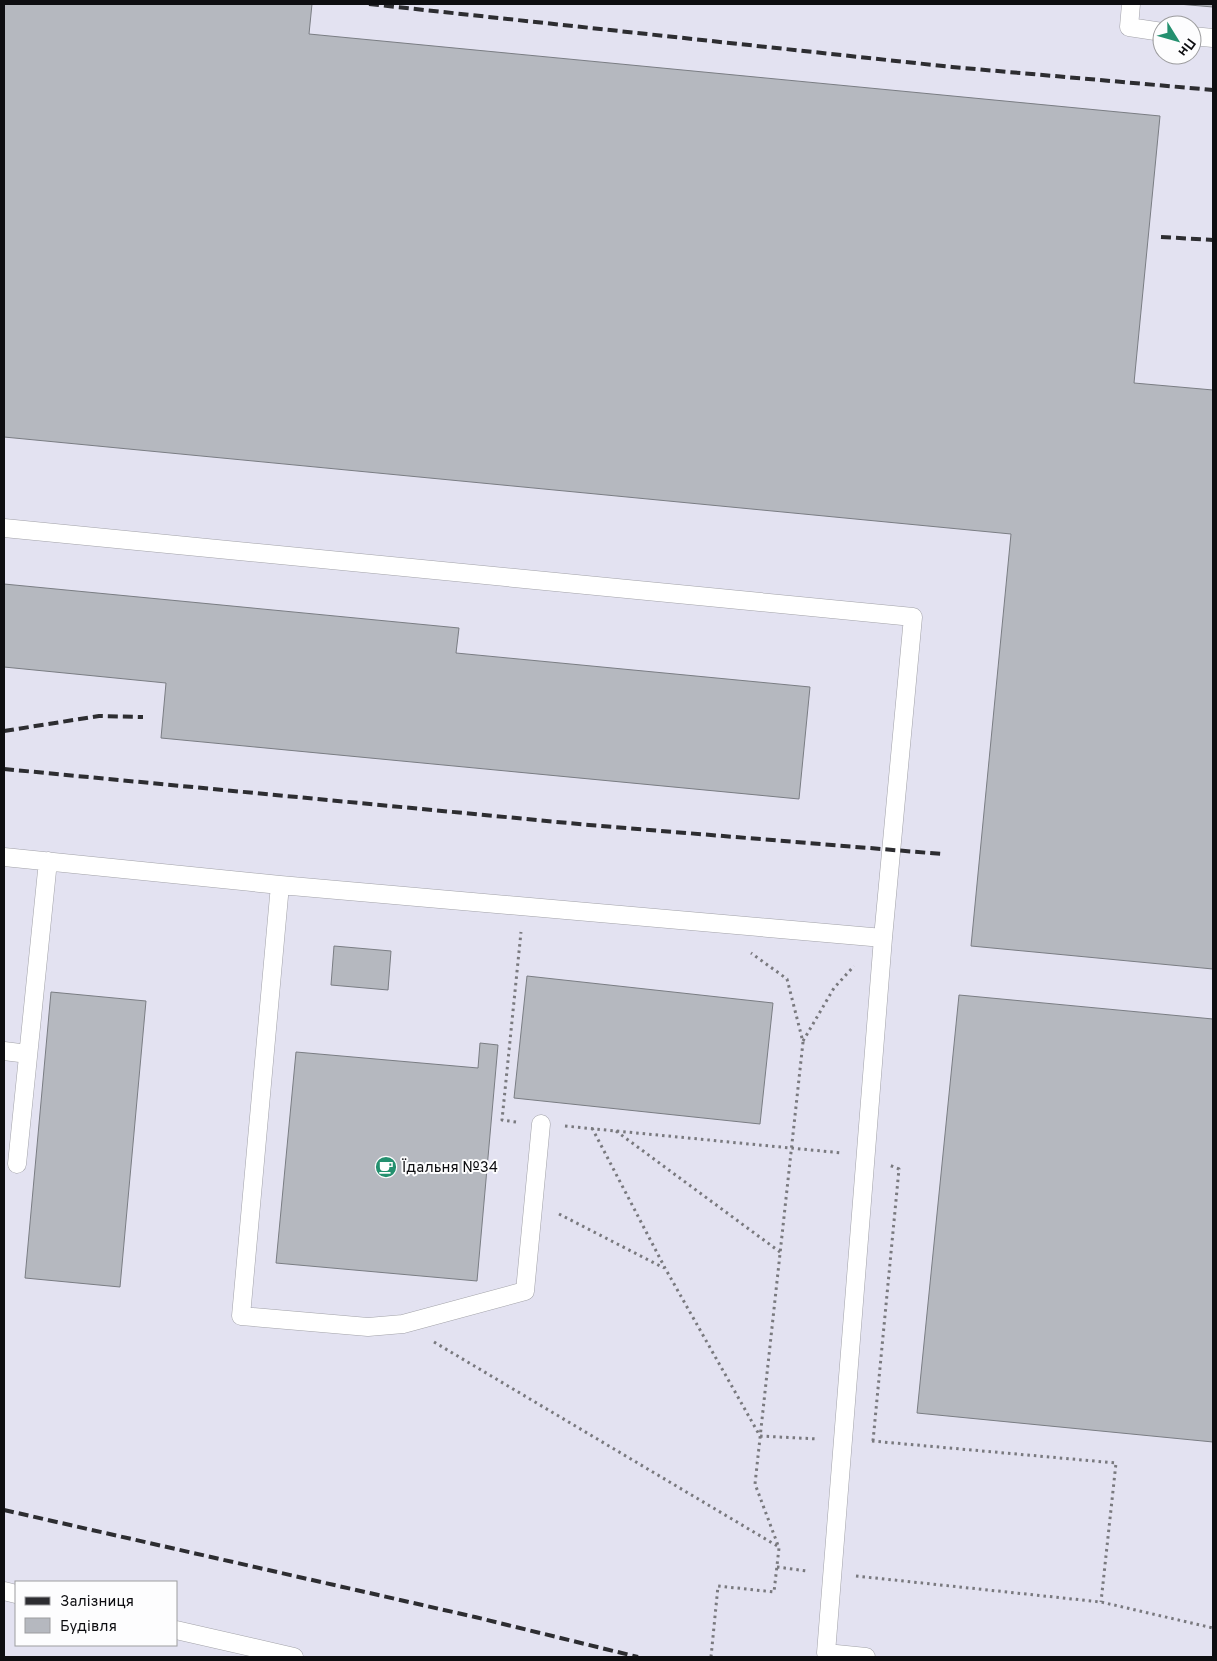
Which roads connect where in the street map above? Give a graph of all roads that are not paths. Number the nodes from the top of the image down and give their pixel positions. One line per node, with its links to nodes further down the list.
1 (1132, 4): 2 (lane)
2 (1152, 30)
3 (4, 528): 7 (lane)
4 (4, 857): 5 (lane)
5 (48, 862): 6 (lane); 9 (lane)
6 (280, 885): 7 (lane); 10 (lane)
7 (882, 938): 14 (lane)
8 (4, 1052): 9 (lane)
9 (28, 1054): 11 (lane)
10 (541, 1124)
11 (17, 1164)
12 (178, 1630): 13 (lane)
13 (294, 1657)
14 (866, 1657)

